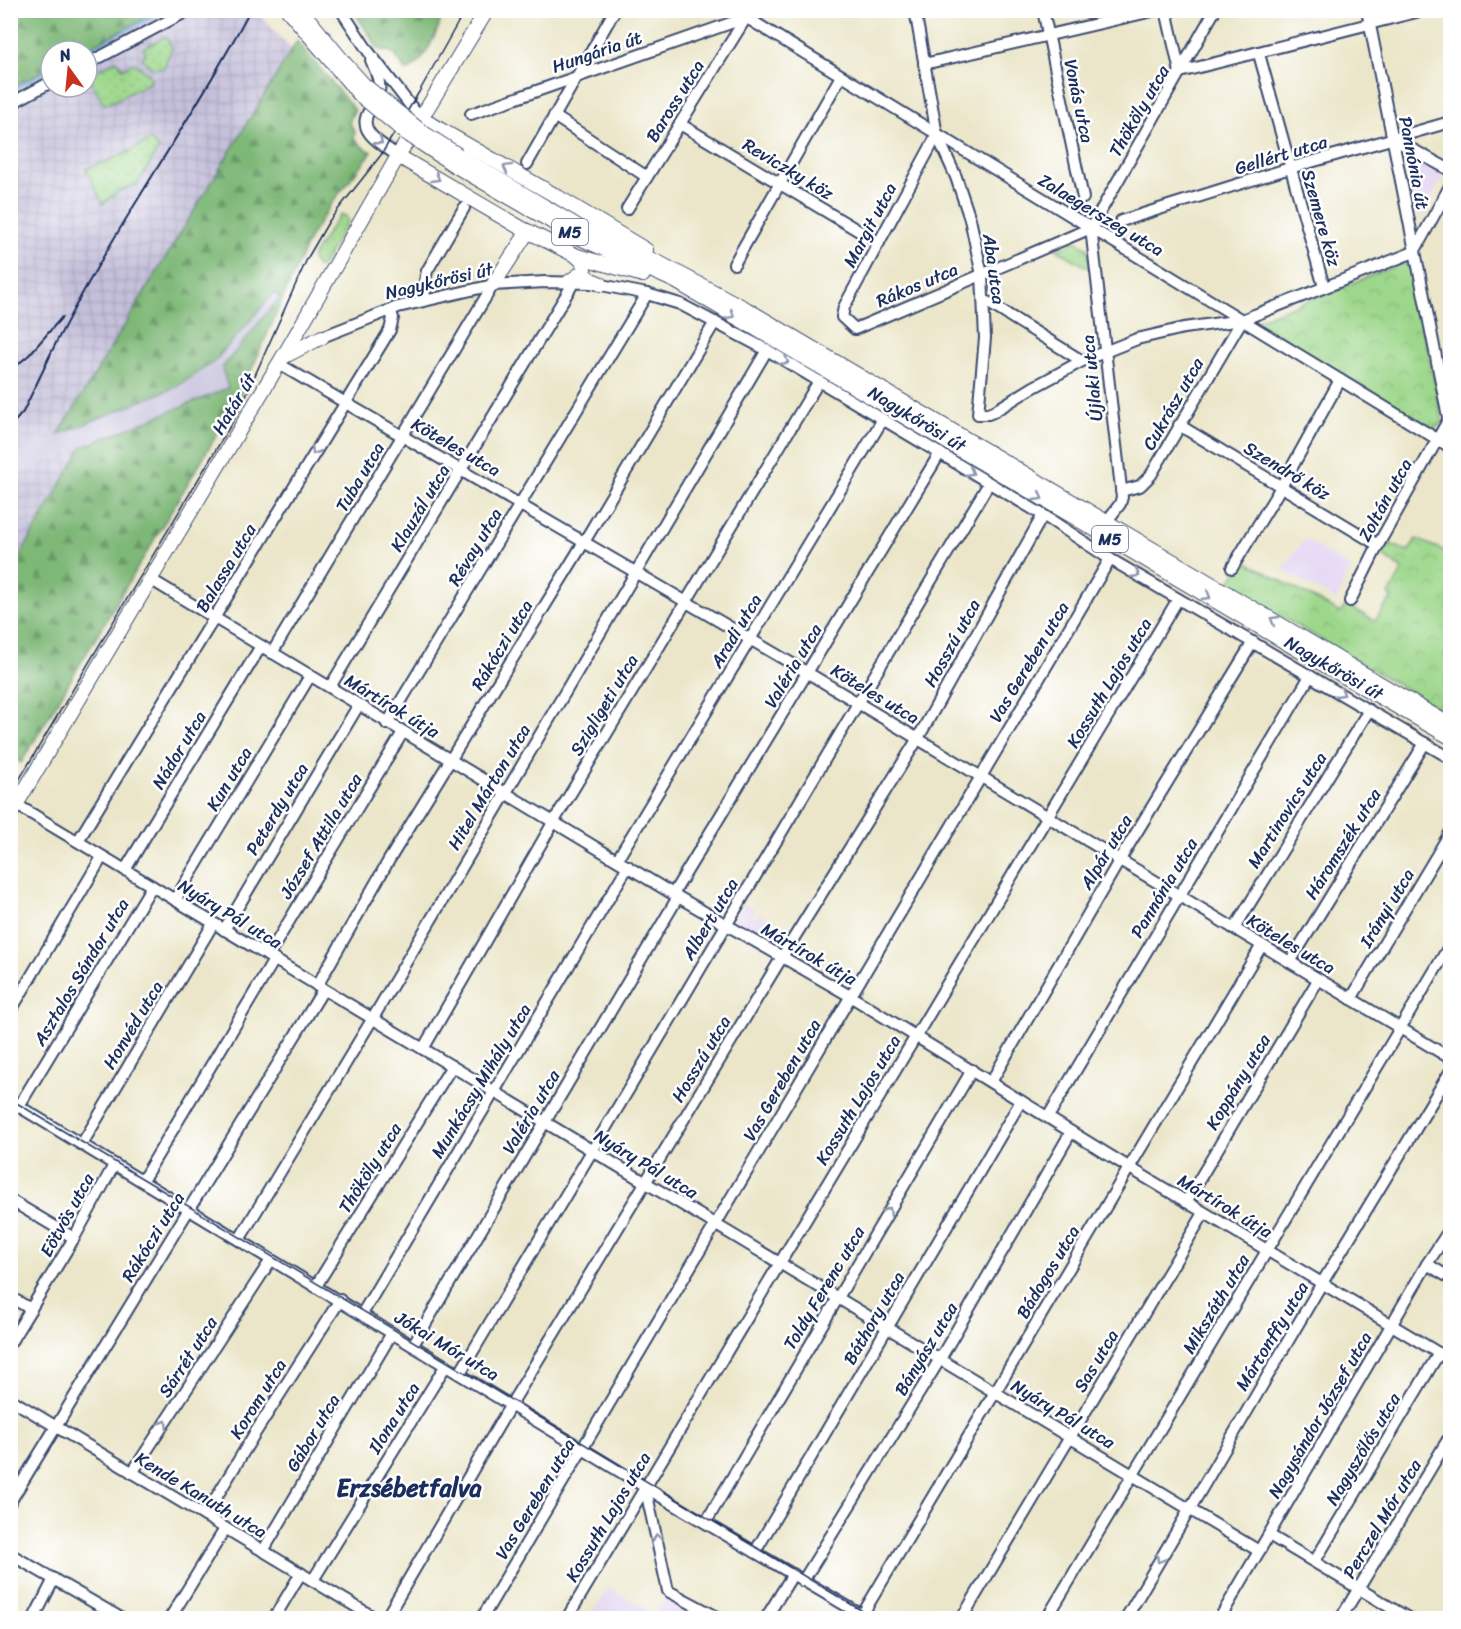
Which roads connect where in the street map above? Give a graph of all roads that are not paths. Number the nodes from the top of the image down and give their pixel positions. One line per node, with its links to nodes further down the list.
1 (189, 10): 21 (street)
2 (288, 10): 27 (main road, M5)
3 (301, 10): 27 (main road, M5)
4 (341, 10): 19 (street)
5 (487, 10): 31 (main road, Határ út)
6 (615, 10): 24 (street)
7 (734, 10): 16 (street, Zalaegerszeg utca)
8 (768, 10): 16 (street, Hungária út)
9 (915, 10): 22 (street, Aba utca)
10 (1043, 10): 18 (street, Vonás utca)
11 (1157, 10): 18 (street)
12 (1166, 10): 23 (street)
13 (1215, 10): 23 (street, Thököly utca)
14 (1367, 10): 17 (street, Pannónia út)
15 (1424, 10): 17 (street)
16 (748, 14): 24 (street, Hungária út); 25 (street, Zalaegerszeg utca); 33 (street, Baross utca)
17 (1370, 25): 20 (street); 35 (street, Pannónia út)
18 (1048, 35): 22 (street); 44 (street, Vonás utca)
19 (368, 51): 31 (street); 36 (street, one-way to 36)
20 (1259, 54): 23 (street); 39 (street, Szemere köz)
21 (99, 58)
22 (924, 64): 34 (street, Aba utca)
23 (1180, 72): 48 (street, Thököly utca)
24 (577, 76): 29 (street, Hungária út); 30 (street)
25 (841, 76): 34 (street, Zalaegerszeg utca); 42 (street)
26 (39, 88): 28 (street)
27 (362, 89): 37 (main road, M5, bridge)
28 (10, 104)
29 (471, 114)
30 (555, 116): 38 (street); 41 (street)
31 (420, 118): 36 (main road, Határ út); 53 (main road, one-way to 31)
32 (1450, 122): 35 (street, Gellért utca)
33 (680, 124): 41 (street, Baross utca); 42 (street, Reviczky köz)
34 (937, 135): 48 (street, Zalaegerszeg utca); 50 (street, Margit utca); 55 (street, Aba utca)
35 (1393, 139): 39 (street, Gellért utca); 40 (street); 51 (street, Pannónia út)
36 (398, 156): 49 (main road, one-way to 49); 67 (main road, Határ út)
37 (456, 160): 53 (main road, Nagykőrösi út / M5); 60 (main road, Nagykőrösi út / M5)
38 (527, 164)
39 (1290, 168): 47 (street, Gellért utca); 59 (street, Szemere köz)
40 (1450, 170)
41 (647, 177): 46 (street, Baross utca)
42 (780, 184): 50 (street, Reviczky köz); 54 (street)
43 (1450, 186): 51 (street)
44 (1083, 198)
45 (464, 208): 62 (street)
46 (627, 209)
47 (1121, 221)
48 (1091, 228): 55 (street, Rákos utca); 65 (street, Zalaegerszeg utca); 71 (street, Újlaki utca)
49 (530, 232): 52 (main road); 58 (main road)
50 (879, 243): 68 (street, Margit utca)
51 (1414, 252): 59 (street); 78 (street, Pannónia út)
52 (577, 256): 56 (main road); 60 (main road)
53 (661, 264): 90 (main road, Nagykőrösi út / M5)
54 (734, 264)
55 (981, 275): 63 (street, Aba utca); 68 (street, Rákos utca)
56 (575, 279): 57 (main road); 58 (street, Nagykőrösi út); 84 (street, Klauzál utca)
57 (601, 284): 61 (street, Nagykőrösi út)
58 (493, 285): 62 (street, Nagykőrösi út); 80 (street, Tuba utca)
59 (1324, 287): 65 (street)
60 (690, 291): 115 (main road, Nagykőrösi út / M5, one-way to 115)
61 (646, 294): 66 (street, Nagykőrösi út); 88 (street, Révay utca)
62 (425, 300): 64 (street, Nagykőrösi út)
63 (984, 300): 73 (street); 73 (street, Aba utca)
64 (390, 310): 69 (street, Nagykőrösi út); 76 (street, Balassa utca)
65 (1242, 320): 71 (street); 74 (street, Zalaegerszeg utca); 79 (street, Cukrász utca)
66 (715, 322): 70 (street, Nagykőrösi út); 91 (street, Rákóczi utca)
67 (299, 329): 69 (main road); 72 (main road, Határ út)
68 (855, 329)
69 (322, 337): 72 (main road)
70 (767, 350): 75 (street, Nagykőrösi út, one-way to 75); 95 (street, Hitel Márton utca)
71 (1106, 351): 73 (street); 87 (street, Újlaki utca)
72 (281, 360): 76 (street, Köteles utca); 96 (main road, Határ út)
73 (1082, 361)
74 (1340, 380): 81 (street, Zalaegerszeg utca); 86 (street)
75 (819, 381): 77 (street, Nagykőrösi út); 99 (street, Szigligeti utca)
76 (345, 401): 80 (street, Köteles utca); 100 (street, Balassa utca, one-way to 100)
77 (882, 419): 83 (street, Nagykőrösi út); 101 (street, Aradi utca)
78 (1450, 421): 81 (street, Zoltán utca)
79 (1179, 425): 86 (street, Szendrő köz); 87 (street, Cukrász utca)
80 (404, 436): 84 (street, Köteles utca); 104 (street, Tuba utca)
81 (1437, 439): 82 (street, Zalaegerszeg utca); 92 (street, Zoltán utca)
82 (1450, 447)
83 (940, 453): 85 (street, Nagykőrösi út, one-way to 85); 105 (street, Valéria utca)
84 (462, 470): 88 (street, Köteles utca); 108 (street, Klauzál utca)
85 (989, 483): 89 (street, Nagykőrösi út); 109 (street, Albert utca)
86 (1281, 487): 92 (street, Szendrő köz); 94 (street)
87 (1121, 491): 90 (street, Újlaki utca)
88 (520, 504): 91 (street, Köteles utca); 112 (street, Révay utca)
89 (1043, 515): 93 (street, Nagykőrösi út); 116 (street, Hosszú utca)
90 (1107, 521): 113 (main road, Nagykőrösi út / M5, one-way to 90)
91 (584, 542): 95 (street, Köteles utca); 119 (street, Rákóczi utca)
92 (1378, 545): 98 (street, Zoltán utca)
93 (1110, 559): 97 (street, Nagykőrösi út, one-way to 97); 120 (street, Vas Gereben utca)
94 (1232, 568)
95 (637, 572): 99 (street, Köteles utca); 121 (street, Hitel Márton utca)
96 (150, 579): 100 (street, Mártírok útja); 122 (main road, Határ út)
97 (1178, 598): 102 (street, Nagykőrösi út); 123 (street, Kossuth Lajos utca)
98 (1350, 601)
99 (685, 602): 101 (street, Köteles utca); 124 (street, Szigligeti utca)
100 (215, 618): 103 (street, Mártírok útja); 126 (street, Balassa utca)
101 (751, 640): 105 (street, Köteles utca); 128 (street, Aradi utca)
102 (1253, 642): 107 (street, Nagykőrösi út); 129 (street, Alpár utca)
103 (261, 646): 104 (street, Mártírok útja); 131 (street, Nádor utca)
104 (272, 653): 106 (street, Mártírok útja)
105 (808, 673): 109 (street, Köteles utca); 133 (street, Valéria utca)
106 (310, 676): 108 (street, Mártírok útja); 135 (street, Kun utca)
107 (1310, 676): 111 (street, Nagykőrösi út, one-way to 111); 134 (street, Pannónia utca)
108 (330, 687): 110 (street, Mártírok útja)
109 (857, 704): 116 (street, Köteles utca); 137 (street, Albert utca)
110 (358, 706): 112 (street, Mártírok útja); 139 (street, Peterdy utca)
111 (1369, 710): 117 (street, Nagykőrösi út); 138 (street, Martinovics utca)
112 (387, 724): 114 (street, Mártírok útja)
113 (1450, 725)
114 (403, 732): 119 (street, Mártírok útja); 143 (street, József Attila utca)
115 (1450, 737)
116 (917, 740): 120 (street, Köteles utca); 142 (street, Hosszú utca)
117 (1425, 742): 118 (street, Nagykőrösi út); 144 (street, Háromszék utca)
118 (1450, 758)
119 (450, 761): 121 (street, Mártírok útja); 146 (street, Rákóczi utca)
120 (979, 777): 123 (street, Köteles utca); 147 (street, Vas Gereben utca)
121 (505, 792): 124 (street, Mártírok útja); 150 (street, Hitel Márton utca)
122 (14, 810): 126 (street, Nyáry Pál utca)
123 (1048, 818): 129 (street, Köteles utca); 152 (street, Kossuth Lajos utca)
124 (554, 821): 128 (street, Mártírok útja); 153 (street, Szigligeti utca)
125 (1450, 833): 148 (street, Irányi utca)
126 (78, 841): 127 (street, Nyáry Pál utca)
127 (102, 857): 131 (street, Nyáry Pál utca); 149 (street)
128 (617, 860): 130 (street, Mártírok útja)
129 (1119, 861): 134 (street, Köteles utca); 158 (street, Alpár utca)
130 (628, 866): 133 (street, Mártírok útja); 159 (street, Munkácsy Mihály utca)
131 (125, 870): 132 (street, Nyáry Pál utca)
132 (152, 886): 135 (street, Nyáry Pál utca); 161 (street, Asztalos Sándor utca)
133 (675, 895): 137 (street, Mártírok útja); 163 (street, Valéria utca)
134 (1178, 896): 138 (street, Köteles utca); 162 (street, Pannónia utca)
135 (175, 900): 136 (street, Nyáry Pál utca)
136 (213, 924): 139 (street, Nyáry Pál utca); 165 (street, Honvéd utca)
137 (725, 925): 142 (street, Mártírok útja); 166 (street, Albert utca)
138 (1234, 929): 140 (street, Köteles utca)
139 (224, 930): 143 (street, Nyáry Pál utca)
140 (1262, 945): 144 (street, Köteles utca); 168 (street, Bádogos utca)
141 (1450, 945): 151 (street, Mikszáth utca)
142 (782, 957): 147 (street, Mártírok útja); 170 (street, Hosszú utca)
143 (271, 958): 146 (street, Nyáry Pál utca); 169 (street, József Attila utca)
144 (1290, 962): 145 (street, Köteles utca)
145 (1318, 980): 148 (street, Köteles utca); 172 (street, Koppány utca)
146 (320, 988): 150 (street, Nyáry Pál utca); 173 (street, Rákóczi utca)
147 (850, 996): 152 (street, Mártírok útja); 175 (street, Vas Gereben utca)
148 (1351, 999): 151 (street, Köteles utca)
149 (10, 1012)
150 (373, 1018): 153 (street, Nyáry Pál utca); 178 (street, Hitel Márton utca)
151 (1399, 1028): 154 (street, Köteles utca); 179 (street, Mikszáth utca)
152 (915, 1036): 156 (street, Mártírok útja); 181 (street, Kossuth Lajos utca)
153 (423, 1049): 155 (street, Nyáry Pál utca)
154 (1450, 1058)
155 (452, 1066): 159 (street, Nyáry Pál utca); 185 (street, Thököly utca)
156 (972, 1070): 158 (street, Mártírok útja); 187 (street, Toldy Ferenc utca, one-way to 156)
157 (1450, 1072): 184 (street, Mártonffy utca)
158 (991, 1082): 160 (street, Mártírok útja)
159 (494, 1092): 163 (street, Nyáry Pál utca); 190 (street, Munkácsy Mihály utca)
160 (1021, 1101): 162 (street, Mártírok útja); 192 (street, Báthory utca)
161 (15, 1104): 165 (street, Jókai Mór utca)
162 (1048, 1117): 164 (street, Mártírok útja)
163 (544, 1122): 166 (street, Nyáry Pál utca); 195 (street, Valéria utca)
164 (1071, 1132): 168 (street, Mártírok útja); 197 (street, Bányász utca)
165 (82, 1144): 167 (street, Jókai Mór utca)
166 (592, 1151): 170 (street, Nyáry Pál utca); 200 (street, Albert utca)
167 (114, 1165): 169 (street, Jókai Mór utca); 177 (street, Eötvös utca)
168 (1130, 1168): 172 (street, Mártírok útja); 201 (street, Bádogos utca)
169 (142, 1181): 173 (street, Jókai Mór utca)
170 (646, 1184): 175 (street, Nyáry Pál utca); 203 (street, Hosszú utca)
171 (10, 1200): 177 (street)
172 (1186, 1202): 174 (street, Mártírok útja)
173 (189, 1209): 178 (street, Jókai Mór utca); 204 (street, Rákóczi utca)
174 (1204, 1213): 179 (street, Mártírok útja); 206 (street, Sas utca)
175 (716, 1225): 181 (street, Nyáry Pál utca); 207 (street, Vas Gereben utca)
176 (1450, 1228): 182 (street, Nagysándor József utca)
177 (74, 1238): 189 (street, Eötvös utca)
178 (239, 1240): 180 (street, Jókai Mór utca)
179 (1267, 1251): 184 (street, Mártírok útja); 209 (street, Mikszáth utca)
180 (271, 1260): 185 (street, Jókai Mór utca); 208 (street, Sárrét utca, one-way to 180)
181 (780, 1263): 187 (street, Nyáry Pál utca); 210 (street, Kossuth Lajos utca)
182 (1427, 1264): 183 (street); 191 (street, Nagysándor József utca)
183 (1450, 1278)
184 (1322, 1283): 191 (street, Mártírok útja); 212 (street, Mártonffy utca)
185 (316, 1286): 188 (street, Jókai Mór utca)
186 (10, 1297): 189 (street)
187 (837, 1298): 192 (street, Nyáry Pál utca); 214 (street, Toldy Ferenc utca)
188 (340, 1300): 190 (street, Jókai Mór utca); 213 (street, Korom utca)
189 (31, 1310): 194 (street, Eötvös utca)
190 (362, 1314): 193 (street, Jókai Mór utca)
191 (1392, 1325): 196 (street, Mártírok útja); 216 (street, Nagysándor József utca)
192 (887, 1329): 197 (street, Nyáry Pál utca); 219 (street, Báthory utca)
193 (392, 1333): 195 (street, Jókai Mór utca); 217 (street, Gábor utca)
194 (10, 1343)
195 (413, 1345): 199 (street, Jókai Mór utca)
196 (1439, 1353): 198 (street, Mártírok útja); 221 (street, Nagyszőlős utca)
197 (940, 1359): 201 (street, Nyáry Pál utca); 226 (street, Bányász utca)
198 (1450, 1360)
199 (446, 1365): 200 (street, Jókai Mór utca); 225 (street, Ilona utca)
200 (460, 1373): 203 (street, Jókai Mór utca)
201 (995, 1392): 206 (street, Nyáry Pál utca); 228 (street, Bádogos utca)
202 (10, 1399): 204 (street, Kende Kanuth utca)
203 (512, 1404): 207 (street, Jókai Mór utca); 234 (street, Hosszú utca)
204 (56, 1426): 208 (street, Kende Kanuth utca); 211 (street, Rákóczi utca)
205 (1450, 1436): 227 (street, Perczel Mór utca)
206 (1070, 1437): 209 (street, Nyáry Pál utca); 239 (street, Sas utca)
207 (584, 1448): 210 (street, Jókai Mór utca); 235 (street, Vas Gereben utca)
208 (132, 1473): 213 (street, Kende Kanuth utca)
209 (1132, 1475): 212 (street, Nyáry Pál utca); 240 (street, Mikszáth utca)
210 (645, 1486): 214 (street, Jókai Mór utca); 236 (street, Kossuth Lajos utca); 237 (street, one-way to 210)
211 (10, 1502)
212 (1189, 1509): 218 (street, Nyáry Pál utca); 241 (street, Mártonffy utca, one-way to 241)
213 (206, 1516): 215 (street, Kende Kanuth utca)
214 (706, 1522): 219 (street, Jókai Mór utca)
215 (225, 1529): 217 (street, Kende Kanuth utca); 231 (street)
216 (1269, 1535): 218 (street, Nagysándor József utca); 221 (street)
217 (262, 1551): 222 (street, Kende Kanuth utca)
218 (1259, 1551): 242 (street, Nagysándor József utca)
219 (755, 1552): 223 (street, Jókai Mór utca)
220 (10, 1554): 224 (street)
221 (1315, 1561): 227 (street)
222 (301, 1573): 225 (street, Kende Kanuth utca); 232 (street)
223 (793, 1574): 226 (street, Jókai Mór utca); 238 (street)
224 (54, 1579): 229 (street); 230 (street)
225 (313, 1580): 233 (street, Kende Kanuth utca)
226 (803, 1581): 228 (street, Jókai Mór utca)
227 (1359, 1589): 243 (street, Perczel Mór utca); 244 (street)
228 (865, 1617)
229 (34, 1618)
230 (120, 1618)
231 (170, 1618)
232 (274, 1618)
233 (375, 1618)
234 (386, 1618)
235 (482, 1618)
236 (568, 1618)
237 (719, 1618)
238 (766, 1618)
239 (962, 1618)
240 (1047, 1618)
241 (1125, 1618)
242 (1220, 1618)
243 (1341, 1618)
244 (1408, 1618)

